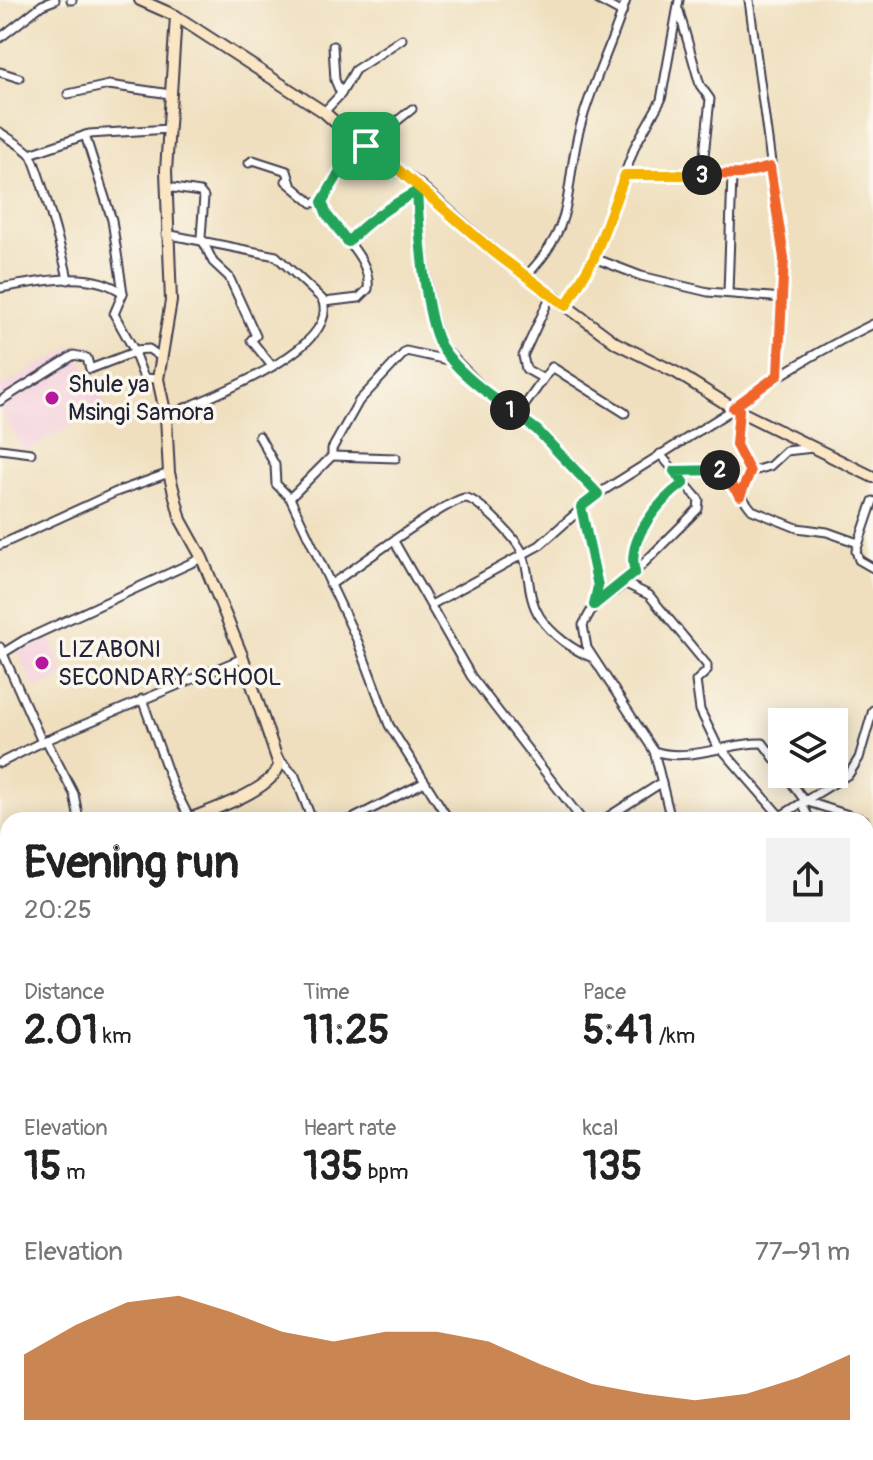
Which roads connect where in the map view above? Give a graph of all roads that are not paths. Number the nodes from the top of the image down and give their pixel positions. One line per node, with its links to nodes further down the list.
1 (55, 0): 10 (street)
2 (140, 0): 9 (street)
3 (598, 0): 8 (street)
4 (626, 0): 8 (street)
5 (679, 0): 7 (street)
6 (749, 0): 26 (street)
7 (678, 9): 27 (street); 28 (street)
8 (622, 13): 37 (street)
9 (176, 16): 16 (street); 19 (street)
10 (0, 38)
11 (402, 39): 17 (street)
12 (333, 46): 17 (street)
13 (0, 72): 14 (street)
14 (19, 78)
15 (68, 94): 16 (street)
16 (170, 94): 20 (street)
17 (341, 94): 19 (street)
18 (412, 109): 23 (street)
19 (324, 112): 23 (street)
20 (169, 129): 22 (street); 30 (street)
21 (0, 132): 24 (street)
22 (85, 135): 24 (street); 40 (street)
23 (362, 144): 31 (street); 32 (street)
24 (30, 154): 38 (street)
25 (249, 163): 32 (street)
26 (770, 167): 29 (street); 43 (street)
27 (625, 175): 28 (street); 36 (street)
28 (702, 175): 29 (street)
29 (732, 175): 41 (street)
30 (167, 187): 33 (street); 34 (street)
31 (418, 188): 35 (street); 37 (street); 49 (street)
32 (322, 202): 35 (street)
33 (166, 234): 34 (street); 48 (street)
34 (203, 241): 44 (street); 50 (street)
35 (348, 242): 44 (street)
36 (594, 258): 41 (street); 45 (street)
37 (526, 276): 42 (street)
38 (68, 280): 39 (street); 40 (street)
39 (0, 288)
40 (123, 293): 47 (street)
41 (728, 293): 43 (street)
42 (551, 295): 45 (street); 52 (street)
43 (783, 298): 51 (street)
44 (324, 302): 50 (street)
45 (566, 306): 55 (street)
46 (873, 324): 51 (street)
47 (137, 351): 48 (street); 53 (street); 54 (street)
48 (159, 356): 53 (street)
49 (454, 361): 58 (street); 64 (street)
50 (272, 366): 57 (street)
51 (778, 375): 55 (street)
52 (542, 378): 56 (street); 58 (street)
53 (158, 379): 57 (street)
54 (0, 401)
55 (736, 408): 60 (street); 63 (street); 67 (street)
56 (625, 413)
57 (166, 416): 68 (street)
58 (517, 416): 71 (street)
59 (259, 436): 73 (street)
60 (815, 448): 67 (street); 69 (street)
61 (0, 449): 62 (street)
62 (31, 453)
63 (660, 454): 66 (street); 71 (street)
64 (332, 456): 65 (street); 73 (street)
65 (396, 458)
66 (674, 471): 70 (street); 72 (street)
67 (750, 472): 72 (street)
68 (169, 473): 79 (street); 81 (street)
69 (873, 477)
70 (684, 483): 83 (street); 83 (street)
71 (598, 494): 75 (street)
72 (740, 496): 78 (street)
73 (290, 498): 85 (street)
74 (873, 501): 76 (street)
75 (581, 507): 80 (street); 87 (street)
76 (869, 526): 78 (street)
77 (395, 543): 80 (street); 85 (street); 86 (street)
78 (858, 543): 82 (street)
79 (0, 545)
80 (522, 552): 86 (street); 90 (street)
81 (202, 558): 88 (street); 89 (street)
82 (873, 568)
83 (635, 572): 84 (street)
84 (624, 583): 87 (street); 94 (street)
85 (330, 585): 99 (street)
86 (431, 605): 109 (street)
87 (594, 605): 90 (street)
88 (1, 652): 93 (street)
89 (243, 658): 91 (street); 97 (street)
90 (593, 658): 96 (street)
91 (142, 699): 93 (street); 104 (street)
92 (873, 710): 102 (street)
93 (44, 741): 98 (street); 103 (street)
94 (720, 749): 95 (street); 96 (street); 112 (street)
95 (768, 750)
96 (654, 751): 100 (street)
97 (277, 757): 105 (street); 106 (street)
98 (0, 763)
99 (425, 782): 107 (street); 108 (street)
100 (661, 783): 110 (street); 111 (street)
101 (794, 788): 102 (street)
102 (804, 802): 113 (street); 114 (street); 115 (street)
103 (77, 812)
104 (185, 812)
105 (204, 812)
106 (309, 812)
107 (366, 812)
108 (444, 812)
109 (576, 812)
110 (616, 812)
111 (669, 812)
112 (772, 812)
113 (787, 812)
114 (807, 812)
115 (838, 812)

